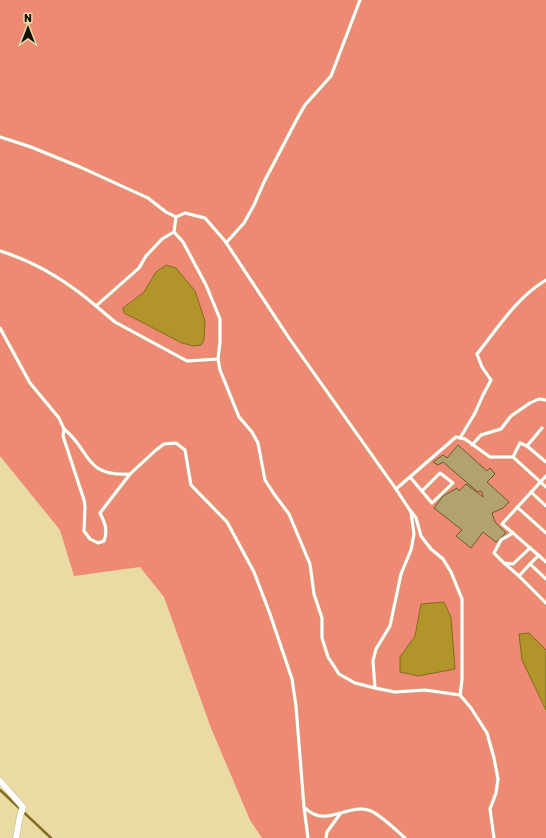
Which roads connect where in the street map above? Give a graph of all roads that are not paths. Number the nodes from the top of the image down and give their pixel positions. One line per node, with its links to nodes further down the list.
1 (360, 0): 5 (lane)
2 (0, 137): 3 (lane)
3 (176, 217): 4 (lane); 5 (lane)
4 (174, 232): 8 (lane); 10 (lane)
5 (226, 243): 24 (lane)
6 (0, 251): 8 (lane)
7 (546, 280): 14 (lane)
8 (96, 306): 10 (lane)
9 (0, 328): 13 (lane)
10 (218, 359): 40 (lane)
11 (546, 400): 15 (lane)
12 (542, 428): 16 (lane)
13 (64, 429): 19 (lane); 19 (lane)
14 (460, 438): 15 (lane); 21 (lane)
15 (472, 445): 17 (lane)
16 (527, 446): 17 (lane); 18 (lane)
17 (513, 457): 22 (lane)
18 (546, 462)
19 (130, 474): 43 (lane)
20 (546, 476): 22 (lane)
21 (410, 477): 24 (lane); 25 (lane)
22 (540, 482): 23 (lane); 26 (lane)
23 (546, 487)
24 (396, 489): 29 (lane)
25 (422, 491): 25 (lane)
26 (530, 492): 27 (lane); 28 (lane)
27 (546, 506)
28 (517, 507): 30 (lane); 31 (lane)
29 (410, 510): 40 (lane); 41 (lane)
30 (546, 531)
31 (513, 533): 32 (lane); 35 (lane)
32 (530, 548): 33 (lane); 35 (lane)
33 (539, 555): 34 (lane); 36 (lane)
34 (546, 562)
35 (504, 563): 37 (lane)
36 (530, 564): 37 (lane); 38 (lane)
37 (519, 576): 39 (lane)
38 (546, 579)
39 (546, 602)
40 (375, 688): 41 (lane)
41 (460, 695): 49 (lane)
42 (0, 781): 45 (street)
43 (304, 807): 44 (lane); 46 (lane)
44 (340, 814): 47 (lane); 48 (lane)
45 (16, 838)
46 (308, 838)
47 (326, 838)
48 (405, 838)
49 (494, 838)

